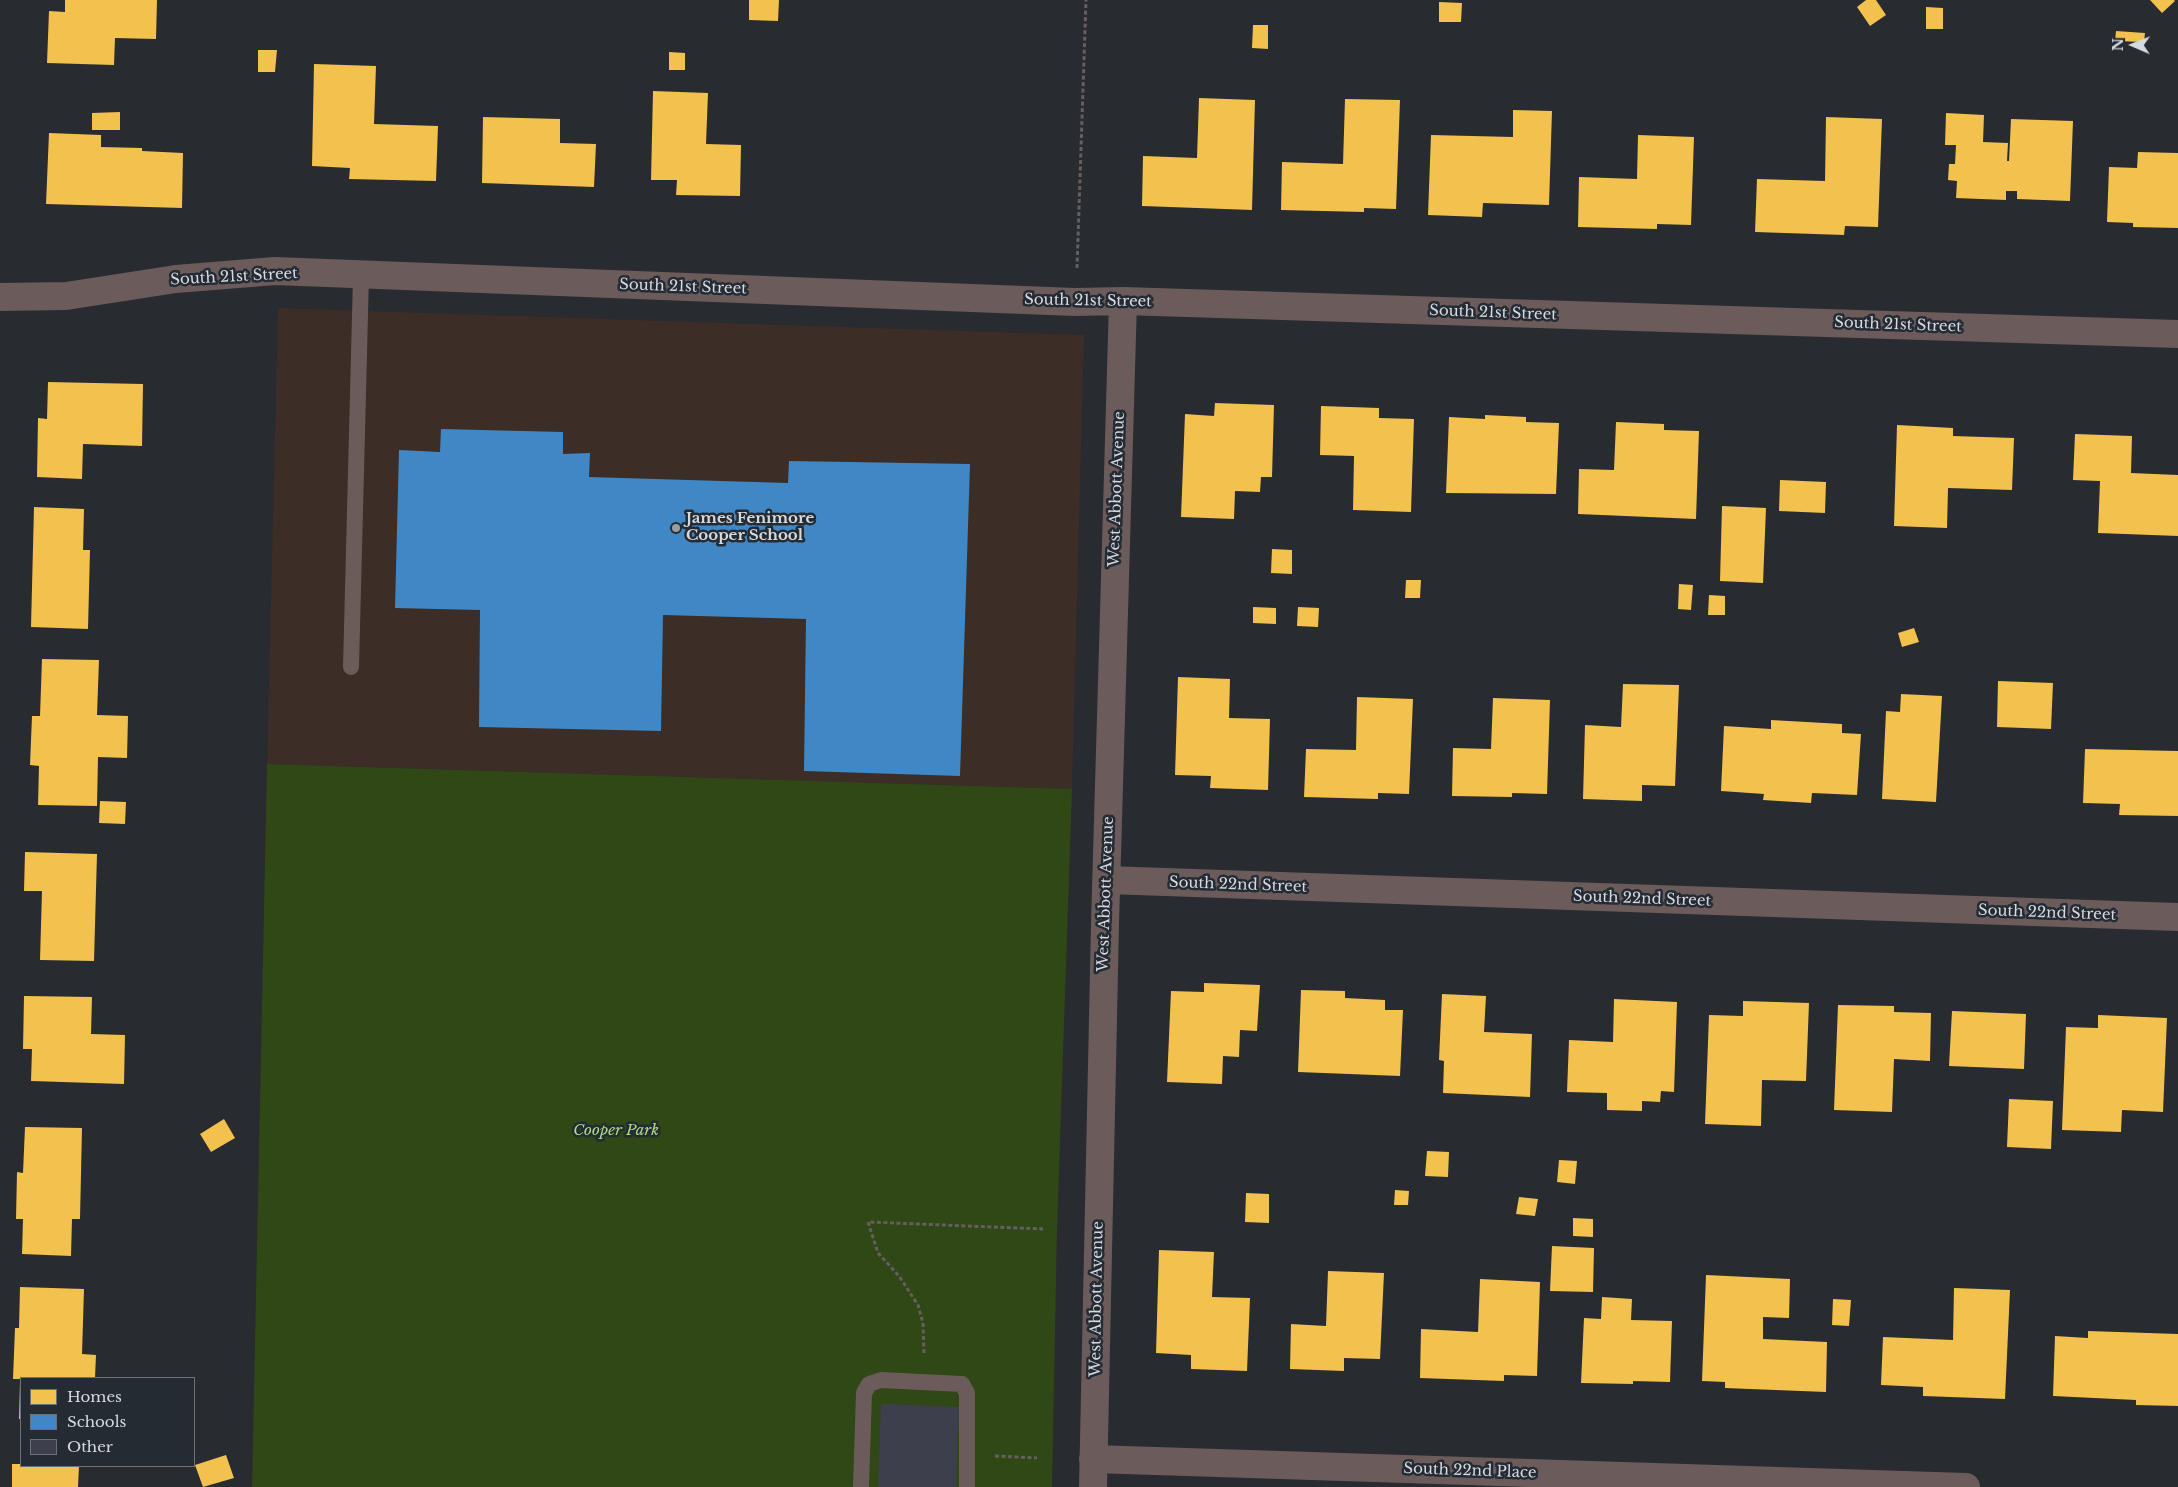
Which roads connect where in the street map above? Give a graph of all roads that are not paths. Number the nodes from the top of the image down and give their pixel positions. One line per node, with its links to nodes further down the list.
1 (361, 276): 2 (street, South 21st Street); 3 (street, South 21st Street); 5 (lane)
2 (0, 297)
3 (1123, 302): 4 (street, South 21st Street); 6 (street, West Abbott Avenue)
4 (2178, 334)
5 (351, 667)
6 (1107, 880): 7 (street, South 22nd Street); 8 (street, West Abbott Avenue)
7 (2178, 918)
8 (1093, 1459): 11 (street, West Abbott Avenue); 12 (street, South 22nd Place)
9 (861, 1487): 10 (lane)
10 (967, 1487)
11 (1093, 1487)
12 (1966, 1487)

